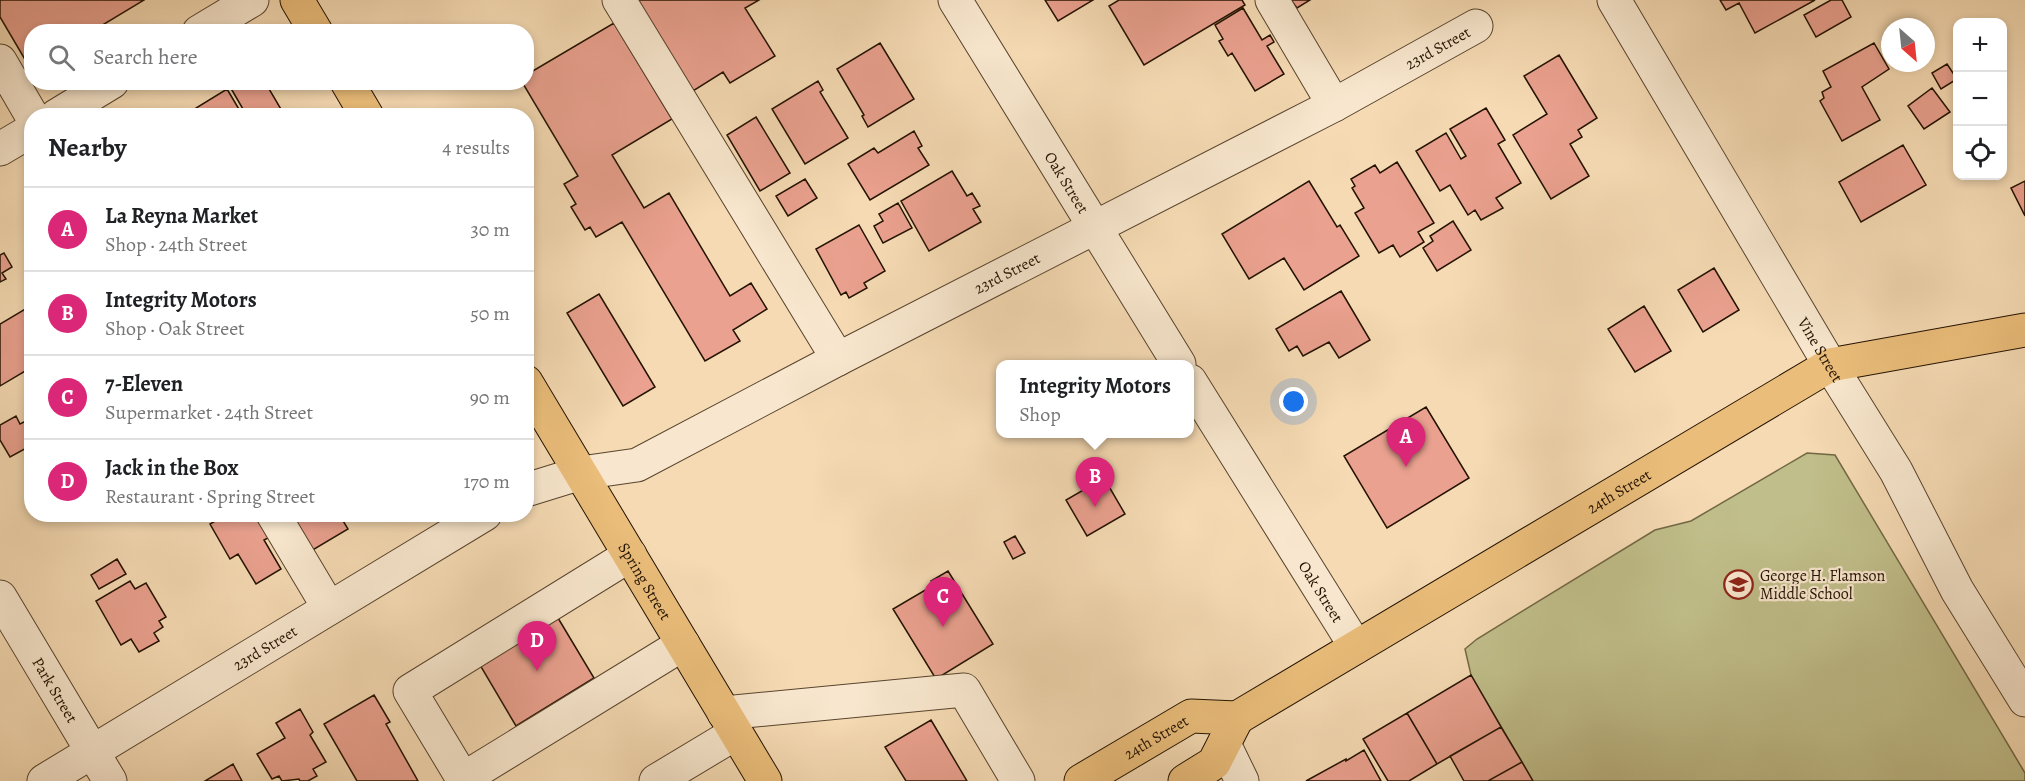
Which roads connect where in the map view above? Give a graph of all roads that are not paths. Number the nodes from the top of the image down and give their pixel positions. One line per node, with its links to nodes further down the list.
1 (252, 0): 7 (street)
2 (297, 0): 8 (main road)
3 (619, 0): 21 (street)
4 (955, 0): 19 (street, Oak Street)
5 (1272, 0): 13 (street)
6 (1614, 0): 23 (street, Vine Street)
7 (212, 24)
8 (311, 24)
9 (1476, 26): 13 (street, 23rd Street)
10 (0, 61): 14 (street)
11 (99, 90): 15 (street)
12 (352, 90): 16 (main road)
13 (1334, 105): 19 (street, 23rd Street)
14 (27, 108)
15 (69, 108)
16 (362, 108)
17 (24, 135): 18 (street)
18 (0, 149)
19 (1094, 228): 21 (street, 23rd Street); 22 (street, Oak Street)
20 (2025, 330): 23 (main road, 24th Street)
21 (838, 359): 26 (street, 23rd Street)
22 (1176, 360)
23 (1830, 365): 34 (main road, 24th Street); 35 (street, Vine Street)
24 (1194, 387): 34 (street, Oak Street)
25 (534, 395): 26 (main road, Spring Street)
26 (581, 473): 27 (street, 23rd Street); 30 (main road, Spring Street)
27 (534, 488)
28 (278, 522): 32 (street)
29 (472, 522): 32 (street, 23rd Street)
30 (630, 555): 33 (main road, Spring Street); 33 (street)
31 (0, 597): 38 (street, Park Street)
32 (328, 608): 38 (street, 23rd Street)
33 (683, 644): 36 (main road, Spring Street)
34 (1356, 648): 37 (main road, 24th Street)
35 (2025, 700)
36 (730, 723): 41 (street); 42 (main road, Spring Street); 43 (street)
37 (1231, 731): 44 (main road, 24th Street); 45 (main road, 24th Street); 46 (street)
38 (93, 752): 39 (street, 23rd Street); 40 (street, Park Street)
39 (44, 781)
40 (110, 781)
41 (656, 781)
42 (765, 781)
43 (1018, 781)
44 (1082, 781)
45 (1185, 781)
46 (1242, 781)

